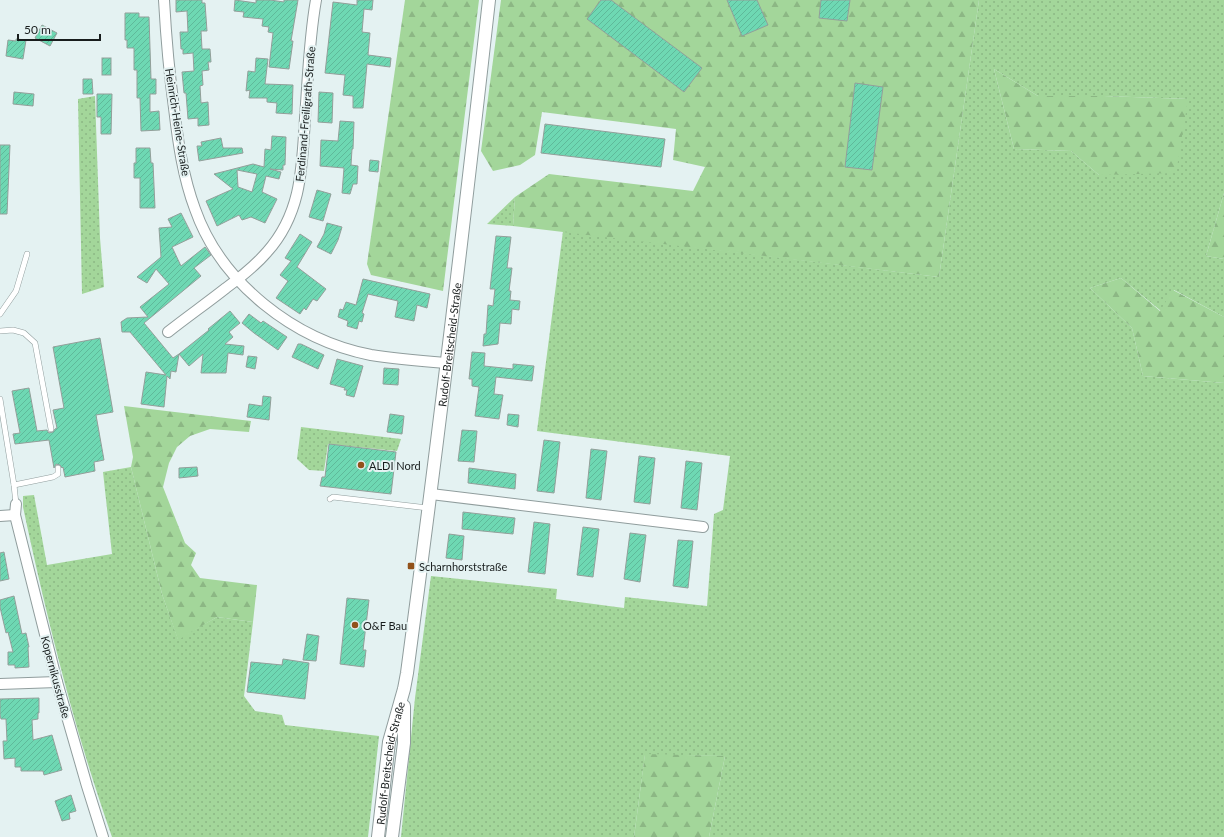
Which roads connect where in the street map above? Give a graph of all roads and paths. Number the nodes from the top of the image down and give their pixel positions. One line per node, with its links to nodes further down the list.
1 (164, 0): 5 (street, Heinrich-Heine-Straße)
2 (316, 0): 5 (street, Ferdinand-Freiligrath-Straße)
3 (489, 0): 9 (street, Rudolf-Breitscheid-Straße)
4 (27, 254): 6 (lane)
5 (237, 279): 8 (street); 9 (street, Heinrich-Heine-Straße)
6 (0, 314)
7 (0, 331): 11 (lane)
8 (168, 332)
9 (446, 363): 14 (street, Rudolf-Breitscheid-Straße)
10 (0, 400): 13 (lane)
11 (51, 429)
12 (58, 468): 13 (lane)
13 (14, 485): 16 (lane)
14 (431, 494): 17 (street, Rudolf-Breitscheid-Straße); 20 (street)
15 (330, 499): 17 (lane)
16 (16, 504): 18 (street, Kopernikusstraße)
17 (429, 509): 23 (street, Rudolf-Breitscheid-Straße)
18 (15, 514): 19 (street); 21 (street, Kopernikusstraße)
19 (0, 516)
20 (703, 527)
21 (57, 682): 22 (street); 24 (street, Kopernikusstraße)
22 (0, 684)
23 (404, 689): 25 (street, Rudolf-Breitscheid-Straße); 26 (street, Rudolf-Breitscheid-Straße)
24 (103, 837)
25 (378, 837)
26 (392, 837)

